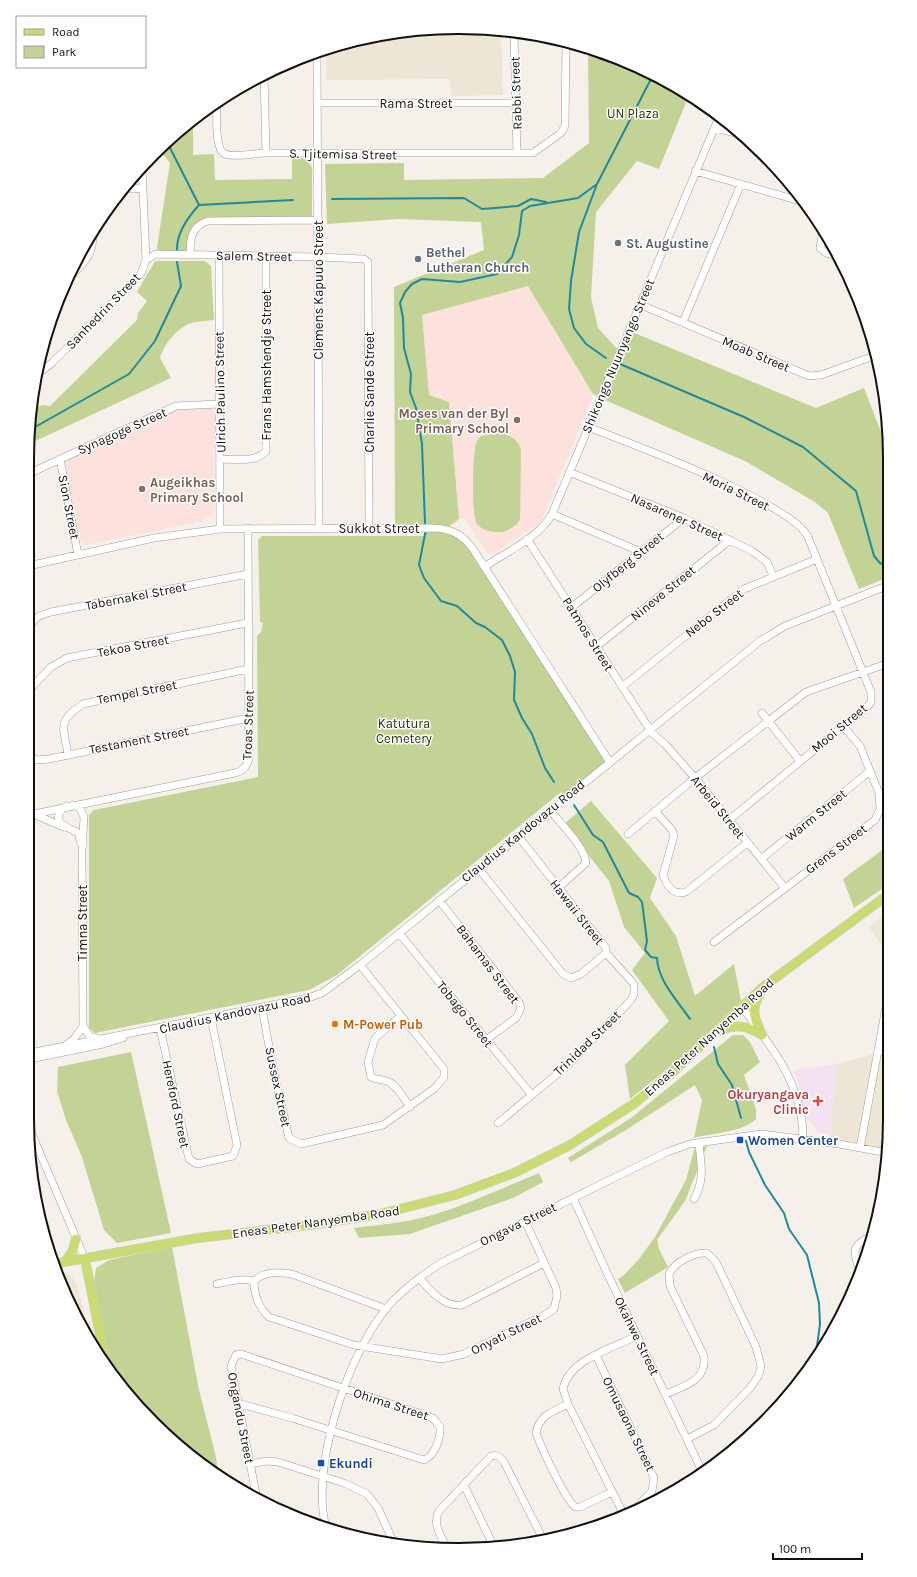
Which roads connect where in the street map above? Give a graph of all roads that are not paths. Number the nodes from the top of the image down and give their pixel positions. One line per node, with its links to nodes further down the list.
1 (514, 38): 6 (street, Rabbi Street)
2 (566, 48): 12 (street, S. Tjitemisa Street)
3 (317, 59): 5 (street, Clemens Kapuuo Street)
4 (264, 82): 11 (street)
5 (317, 102): 6 (street, Rama Street); 13 (street, Clemens Kapuuo Street)
6 (515, 103): 12 (street, Rabbi Street)
7 (217, 110): 11 (street, S. Tjitemisa Street)
8 (717, 122): 9 (street, Shikongo Nuunyango Street)
9 (715, 128): 10 (street); 14 (street, Shikongo Nuunyango Street)
10 (728, 131)
11 (266, 153): 13 (street, S. Tjitemisa Street)
12 (517, 153): 13 (street, S. Tjitemisa Street)
13 (317, 154): 20 (street, Clemens Kapuuo Street)
14 (696, 171): 16 (street); 31 (street, Shikongo Nuunyango Street)
15 (142, 175): 18 (street, Sanhedrin Street)
16 (741, 184): 19 (street); 32 (street)
17 (131, 188): 18 (street)
18 (143, 189): 29 (street, Sanhedrin Street)
19 (795, 199)
20 (317, 220): 24 (street); 27 (street, Clemens Kapuuo Street)
21 (822, 239): 23 (street)
22 (92, 244): 30 (street)
23 (830, 254)
24 (190, 255): 25 (street, Salem Street); 29 (street, Salem Street)
25 (219, 256): 26 (street, Salem Street); 35 (street, Ulrich Paulino Street)
26 (266, 256): 27 (street, Salem Street); 38 (street, Frans Hamshendje Street)
27 (318, 257): 28 (street, Salem Street); 44 (street, Clemens Kapuuo Street)
28 (364, 259): 45 (street, Charlie Sande Street)
29 (146, 260): 34 (street, Sanhedrin Street)
30 (81, 266)
31 (639, 304): 32 (street, Moab Street); 36 (street, Shikongo Nuunyango Street)
32 (683, 322): 33 (street, Moab Street)
33 (871, 357)
34 (43, 370)
35 (219, 404): 37 (street, Synagoge Street); 38 (street, Ulrich Paulino Street)
36 (588, 427): 40 (street, Shikongo Nuunyango Street); 51 (street, Moria Street)
37 (60, 459): 39 (street, Synagoge Street); 50 (street, Sion Street)
38 (221, 459): 46 (street, Ulrich Paulino Street)
39 (34, 471)
40 (569, 472): 41 (street, Shikongo Nuunyango Street); 42 (street, Nasarener Street)
41 (552, 514): 47 (street, Shikongo Nuunyango Street); 49 (street)
42 (684, 518): 48 (street, Nasarener Street); 49 (street, Olyfberg Street)
43 (248, 528): 44 (street, Sukkot Street); 46 (street, Sukkot Street); 54 (street, Troas Street)
44 (319, 528): 45 (street, Sukkot Street)
45 (369, 528): 53 (street, Sukkot Street)
46 (220, 529): 50 (street, Sukkot Street)
47 (527, 539): 53 (street, Shikongo Nuunyango Street); 58 (street, Patmos Street)
48 (730, 540): 55 (street, Nasarener Street); 61 (street, Nineve Street)
49 (641, 552): 58 (street, Olyfberg Street)
50 (78, 555): 52 (street, Sukkot Street)
51 (817, 559): 55 (street, Nebo Street); 57 (street, Moria Street)
52 (34, 565)
53 (484, 567): 74 (street, Sukkot Street)
54 (248, 574): 59 (street, Tabernakel Street); 60 (street, Troas Street)
55 (773, 576): 66 (street, Nebo Street)
56 (883, 587): 57 (street, Claudius Kandovazu Road)
57 (836, 606): 64 (street, Mooi Street); 71 (street, Claudius Kandovazu Road)
58 (572, 607): 61 (street, Patmos Street)
59 (34, 621)
60 (247, 623): 63 (street, Troas Street); 65 (street, Tekoa Street)
61 (597, 646): 66 (street, Patmos Street)
62 (883, 665): 64 (street)
63 (248, 669): 68 (street, Troas Street); 72 (street, Tempel Street)
64 (864, 673): 69 (street); 70 (street, Mooi Street)
65 (34, 685)
66 (622, 687): 71 (street, Patmos Street)
67 (762, 713): 69 (street)
68 (249, 718): 72 (street, Testament Street); 78 (street, Troas Street)
69 (768, 721): 75 (street); 77 (street)
70 (843, 726): 75 (street, Mooi Street); 76 (street, Grens Street)
71 (650, 729): 74 (street, Claudius Kandovazu Road); 77 (street, Arbeid Street)
72 (68, 754): 73 (street, Testament Street)
73 (34, 758)
74 (609, 761): 80 (street, Claudius Kandovazu Road)
75 (800, 761): 85 (street, Mooi Street)
76 (870, 771): 92 (street, Warm Street); 95 (street, Grens Street)
77 (695, 778): 81 (street); 85 (street, Arbeid Street)
78 (91, 802): 79 (street, Troas Street); 84 (street, Timna Street)
79 (70, 805): 82 (street, Troas Street); 84 (street); 86 (street)
80 (550, 810): 89 (street, Claudius Kandovazu Road); 94 (street)
81 (655, 811): 88 (street); 90 (street)
82 (34, 813)
83 (34, 814): 86 (street)
84 (84, 817): 87 (street); 91 (street, Timna Street)
85 (729, 820): 90 (street, Arbeid Street)
86 (64, 827): 87 (street)
87 (73, 830): 91 (street)
88 (628, 834)
89 (518, 836): 93 (street, Claudius Kandovazu Road); 94 (street, Hawaii Street)
90 (747, 843): 92 (street, Arbeid Street)
91 (82, 852): 108 (street, Timna Street)
92 (761, 859): 95 (street, Arbeid Street)
93 (478, 868): 97 (street, Claudius Kandovazu Road); 100 (street, Hawaii Street)
94 (558, 888): 100 (street, Hawaii Street)
95 (785, 888): 99 (street, Grens Street)
96 (883, 898): 102 (main road, Eneas Peter Nanyemba Road)
97 (439, 900): 98 (street, Claudius Kandovazu Road); 114 (street, Bahamas Street)
98 (399, 933): 101 (street, Claudius Kandovazu Road); 114 (street, Tobago Street)
99 (714, 942)
100 (606, 953): 121 (street, Trinidad Street)
101 (360, 965): 104 (street, Claudius Kandovazu Road); 105 (street, Sussex Street)
102 (763, 988): 103 (main road, Eneas Peter Nanyemba Road); 112 (main road)
103 (742, 1007): 111 (main road, Eneas Peter Nanyemba Road); 112 (street)
104 (262, 1008): 106 (street, Claudius Kandovazu Road); 122 (street, Sussex Street)
105 (400, 1017): 122 (street, Sussex Street); 122 (street)
106 (211, 1018): 109 (street, Claudius Kandovazu Road); 109 (street, Hereford Street)
107 (883, 1023): 117 (street)
108 (83, 1027): 113 (street); 115 (street); 116 (street, Timna Street)
109 (160, 1028): 110 (street, Claudius Kandovazu Road)
110 (140, 1032): 113 (street, Claudius Kandovazu Road); 116 (street, Claudius Kandovazu Road)
111 (714, 1033): 112 (main road); 134 (main road, Eneas Peter Nanyemba Road)
112 (762, 1035): 124 (street)
113 (102, 1038): 116 (street, Claudius Kandovazu Road)
114 (486, 1040): 121 (street, Tobago Street)
115 (63, 1046): 116 (street, Claudius Kandovazu Road); 120 (street, Claudius Kandovazu Road)
116 (81, 1046): 119 (street, Claudius Kandovazu Road)
117 (878, 1049): 118 (street); 127 (street)
118 (883, 1050)
119 (34, 1057)
120 (34, 1057)
121 (531, 1094): 123 (street, Trinidad Street)
122 (410, 1107)
123 (498, 1123)
124 (802, 1139): 126 (street, Ongava Street); 127 (street, Ongava Street)
125 (35, 1141): 132 (street)
126 (699, 1144): 129 (street, Ongava Street); 130 (street)
127 (860, 1148): 128 (street, Ongava Street)
128 (881, 1152)
129 (573, 1198): 131 (street, Ongava Street); 144 (street, Okahwe Street)
130 (694, 1199)
131 (525, 1220): 137 (street, Onyati Street); 139 (street, Ongava Street)
132 (76, 1239): 134 (street); 135 (main road)
133 (865, 1239): 138 (street)
134 (85, 1259): 135 (main road, Eneas Peter Nanyemba Road); 143 (main road)
135 (65, 1262): 136 (main road, Eneas Peter Nanyemba Road)
136 (60, 1263)
137 (544, 1263): 139 (street); 146 (street, Onyati Street)
138 (857, 1263)
139 (419, 1278): 142 (street, Ongava Street)
140 (254, 1281): 141 (street); 142 (street); 146 (street)
141 (217, 1284)
142 (386, 1309): 146 (street, Ongava Street)
143 (96, 1322): 145 (main road); 147 (main road)
144 (637, 1336): 148 (street); 150 (street, Okahwe Street)
145 (98, 1341)
146 (362, 1346): 149 (street, Ongava Street)
147 (102, 1348)
148 (596, 1355): 152 (street); 161 (street, Omusaona Street)
149 (344, 1389): 151 (street, Ongandu Street); 153 (street, Ongava Street); 153 (street, Ohima Street)
150 (666, 1394): 154 (street, Okahwe Street); 154 (street)
151 (237, 1403): 153 (street, Ohima Street); 155 (street, Ongandu Street)
152 (568, 1404): 160 (street); 160 (street)
153 (331, 1431): 157 (street, Ongava Street)
154 (687, 1439): 156 (street, Okahwe Street)
155 (250, 1464): 157 (street); 159 (street, Ongandu Street)
156 (700, 1467)
157 (322, 1477): 163 (street, Ongava Street); 165 (street)
158 (464, 1485): 164 (street); 166 (street); 167 (street)
159 (255, 1491)
160 (612, 1492): 162 (street)
161 (643, 1500)
162 (622, 1511)
163 (325, 1521)
164 (541, 1535)
165 (391, 1537)
166 (492, 1541)
167 (444, 1542)

